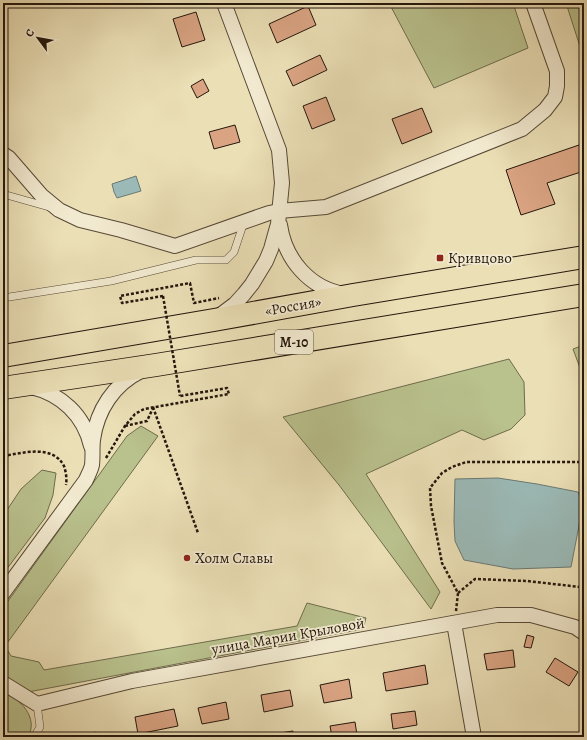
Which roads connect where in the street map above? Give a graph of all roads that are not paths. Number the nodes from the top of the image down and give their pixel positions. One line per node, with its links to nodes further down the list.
1 (224, 3): 6 (street)
2 (533, 3): 6 (street)
3 (3, 154): 5 (street)
4 (3, 194): 5 (lane)
5 (59, 210): 7 (street)
6 (279, 211): 7 (street); 9 (street); 12 (street)
7 (244, 222): 11 (lane)
8 (584, 257): 9 (highway, «Россия» / М-10)
9 (353, 295): 12 (highway, «Россия» / М-10)
10 (584, 295): 14 (highway, М-10)
11 (3, 298)
12 (214, 320): 13 (highway, «Россия» / М-10)
13 (3, 356)
14 (156, 365): 15 (highway, М-10); 16 (street)
15 (11, 387): 16 (street)
16 (92, 450): 17 (street)
17 (3, 593)
18 (454, 623): 19 (street, улица Марии Крыловой); 21 (street, улица Марии Крыловой); 23 (street)
19 (584, 633)
20 (3, 683): 21 (street)
21 (36, 704): 22 (lane)
22 (34, 737)
23 (474, 737)

